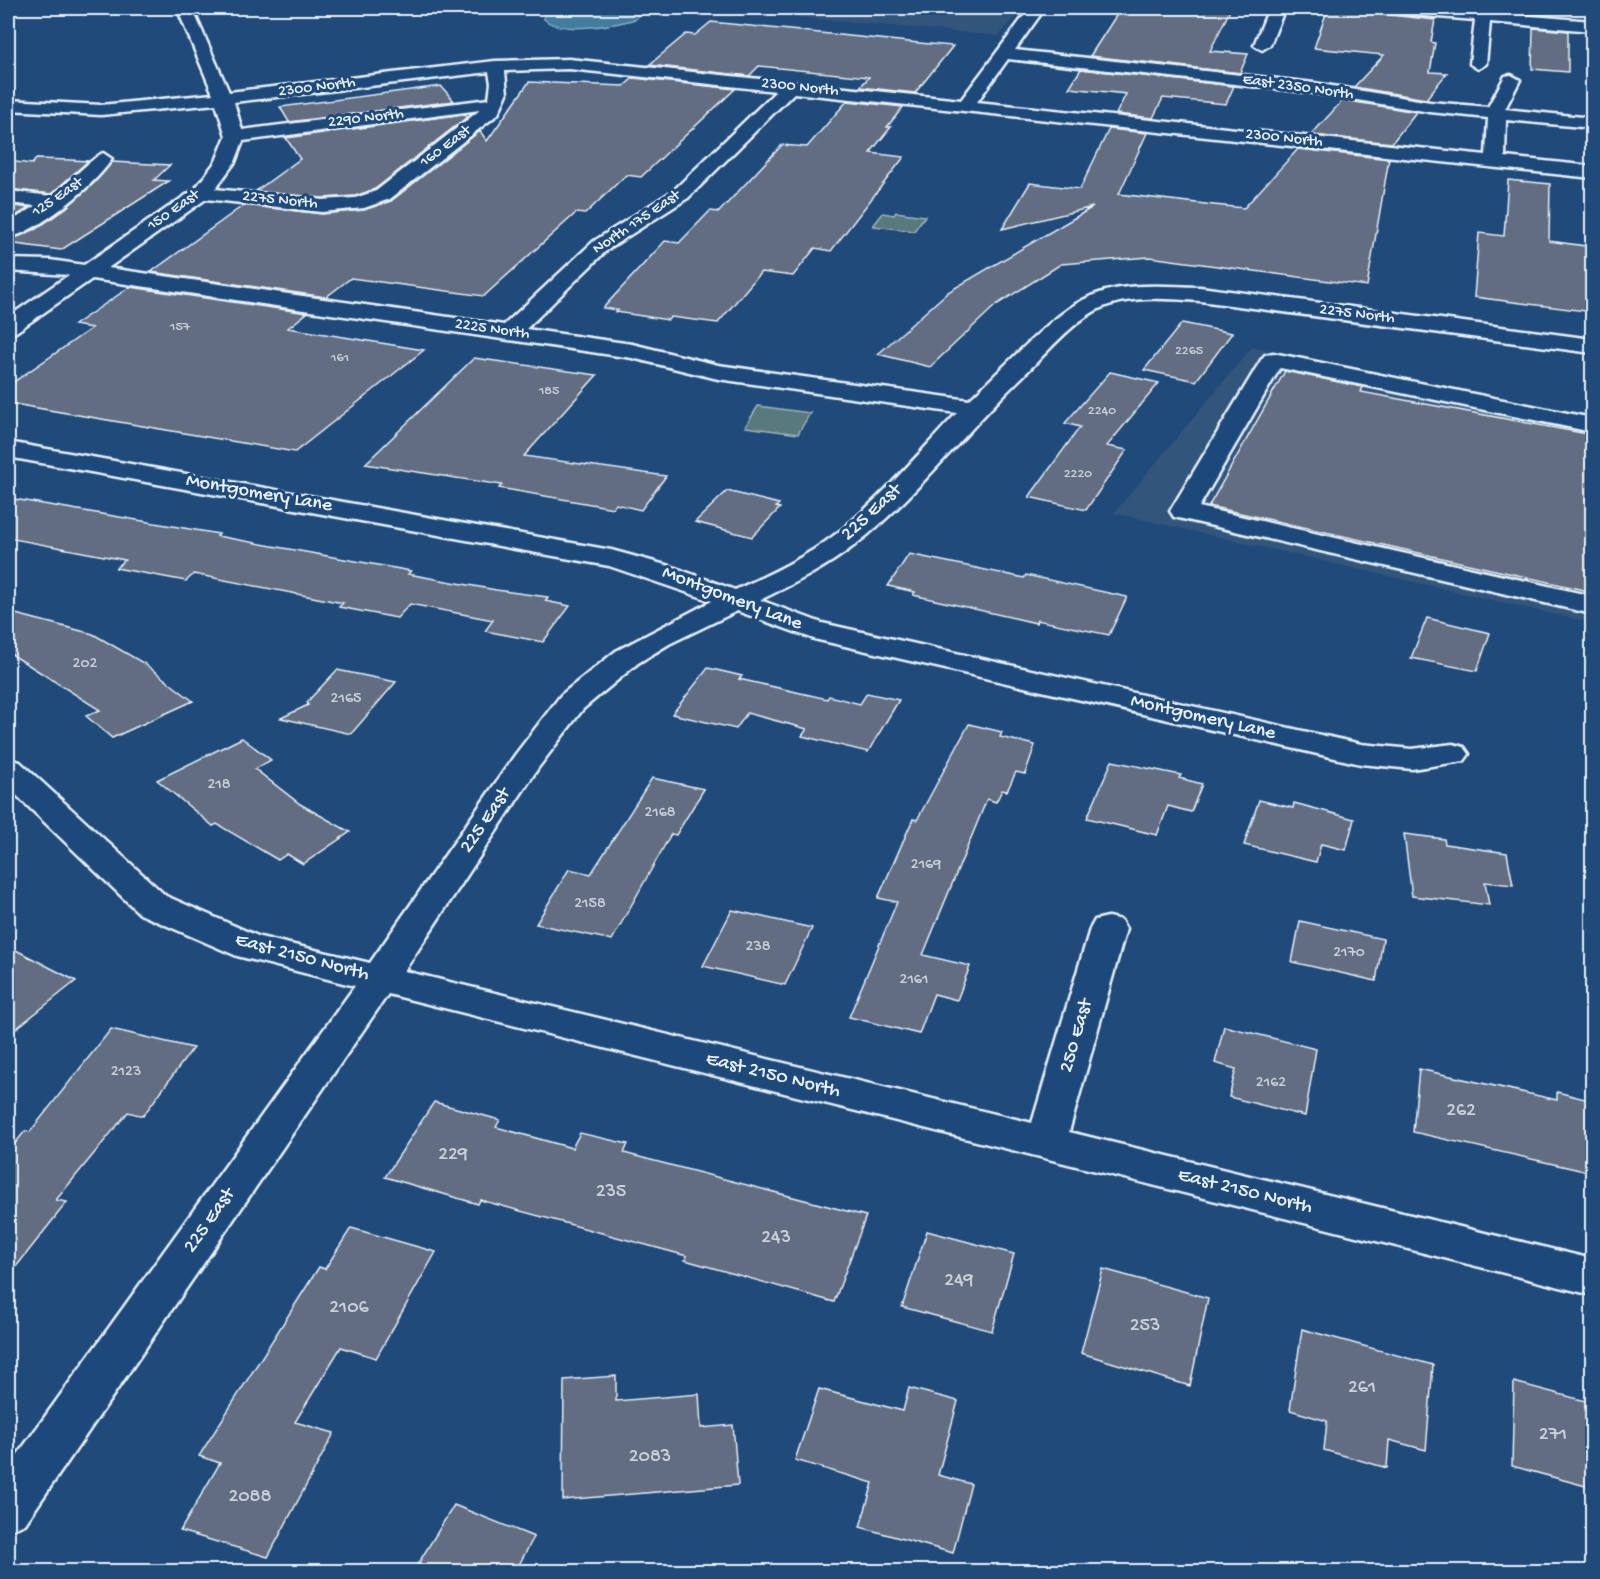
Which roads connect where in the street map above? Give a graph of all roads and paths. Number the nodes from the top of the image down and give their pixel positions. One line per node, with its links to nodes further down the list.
1 (184, 8): 13 (street)
2 (1038, 8): 8 (street)
3 (1277, 8): 7 (street)
4 (1389, 8): 5 (street)
5 (1483, 16): 6 (street); 9 (street)
6 (1593, 26)
7 (1262, 45)
8 (1004, 54): 16 (street); 17 (street, East 2350 North)
9 (1478, 64)
10 (495, 66): 12 (street, 2300 North); 13 (street, 2300 North); 14 (street)
11 (1510, 80): 17 (street)
12 (790, 87): 16 (street, 2300 North); 32 (street, North 175 East)
13 (225, 100): 15 (street, 2300 North); 19 (street)
14 (496, 103): 19 (street, 2290 North); 26 (street, 160 East)
15 (8, 105)
16 (966, 105): 21 (street, 2300 North)
17 (1494, 113): 18 (street, East 2350 North); 21 (street)
18 (1593, 123)
19 (235, 136): 23 (street, 150 East)
20 (103, 159): 25 (street, 125 East)
21 (1495, 161): 22 (street, 2300 North)
22 (1593, 172)
23 (202, 193): 26 (street, 2275 North); 29 (street, 150 East)
24 (8, 197): 25 (street)
25 (56, 202): 27 (street, 125 East)
26 (357, 204)
27 (8, 232)
28 (8, 265): 29 (street, 2225 North)
29 (87, 272): 31 (street, 150 East); 32 (street, 2225 North)
30 (1120, 295): 33 (street, 2275 North); 34 (street, 225 East)
31 (8, 327)
32 (509, 333): 34 (street, 2225 North)
33 (1593, 346)
34 (975, 408): 37 (street, 225 East)
35 (1593, 425): 38 (street)
36 (8, 449): 37 (street, Montgomery Lane)
37 (735, 601): 39 (street, Montgomery Lane); 42 (street, 225 East)
38 (1593, 605)
39 (1454, 754)
40 (8, 769): 42 (street, East 2150 North)
41 (1108, 929): 43 (street, 250 East)
42 (379, 979): 43 (street, East 2150 North); 45 (street, 225 East)
43 (1046, 1143): 44 (street, East 2150 North)
44 (1593, 1277)
45 (8, 1508)

